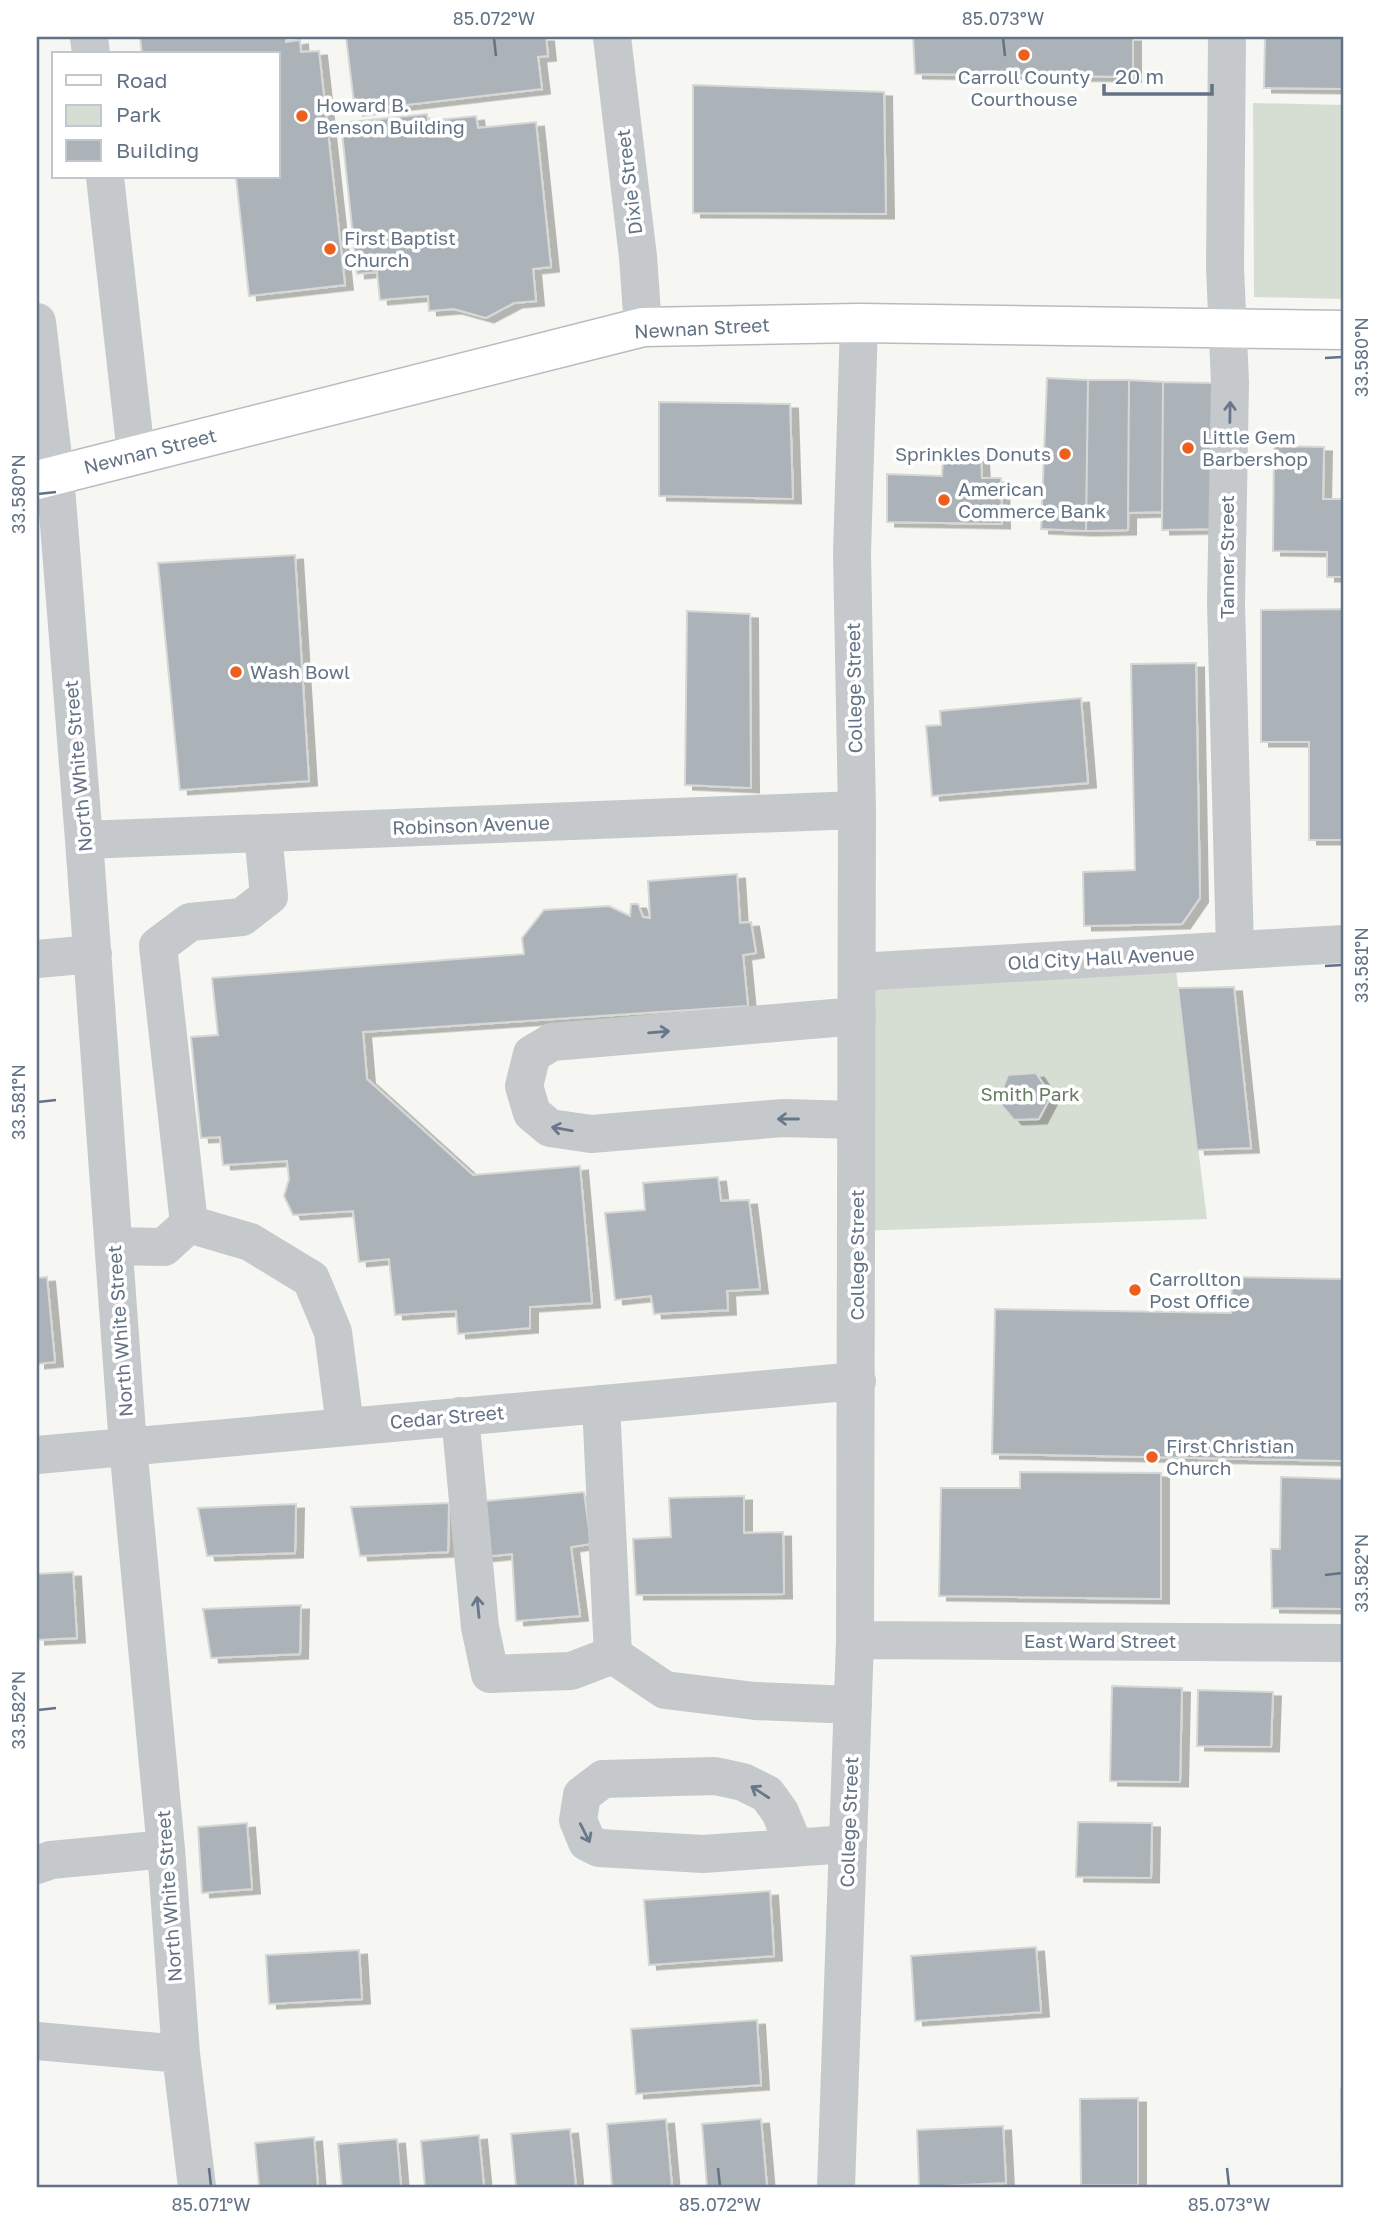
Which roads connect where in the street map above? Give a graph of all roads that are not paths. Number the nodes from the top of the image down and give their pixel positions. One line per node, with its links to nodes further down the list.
1 (612, 37): 6 (street, Dixie Street)
2 (1227, 37): 7 (street, Tanner Street)
3 (105, 178): 9 (street)
4 (37, 322): 10 (street, North White Street)
5 (859, 323): 6 (main road, Newnan Street); 7 (main road, Newnan Street); 11 (street, College Street)
6 (643, 327): 9 (main road, Newnan Street)
7 (1227, 327): 8 (main road, Newnan Street); 15 (street, Tanner Street, one-way to 7)
8 (1344, 330)
9 (136, 454): 10 (main road, Newnan Street)
10 (46, 477): 13 (street, North White Street)
11 (857, 810): 12 (street, Robinson Avenue); 18 (street, College Street)
12 (263, 833): 13 (street, Robinson Avenue); 21 (street)
13 (84, 840): 16 (street, North White Street)
14 (1344, 944): 15 (street, Old City Hall Avenue)
15 (1235, 950): 18 (street, Old City Hall Avenue)
16 (93, 954): 17 (street); 22 (street, North White Street)
17 (37, 959)
18 (857, 972): 19 (street, College Street)
19 (857, 1016): 20 (street, College Street); 20 (street, one-way to 19)
20 (856, 1120): 23 (street, College Street)
21 (189, 1224): 22 (street); 26 (street)
22 (114, 1246): 27 (street, North White Street)
23 (857, 1381): 24 (street, Cedar Street); 29 (street, College Street)
24 (601, 1404): 25 (street, Cedar Street); 31 (street)
25 (460, 1416): 26 (street, Cedar Street); 31 (street, one-way to 25)
26 (345, 1426): 27 (street, Cedar Street)
27 (128, 1446): 28 (street, Cedar Street); 35 (street, North White Street)
28 (37, 1455)
29 (855, 1640): 30 (street, East Ward Street); 32 (street, College Street)
30 (1344, 1643)
31 (613, 1655): 32 (street)
32 (853, 1705): 33 (street, College Street)
33 (848, 1844): 34 (street); 40 (street, College Street)
34 (795, 1848): 34 (street, one-way to 34)
35 (166, 1849): 36 (street); 38 (street, North White Street)
36 (37, 1866)
37 (37, 2041): 38 (street)
38 (181, 2054): 39 (street, North White Street)
39 (197, 2187)
40 (836, 2187)

